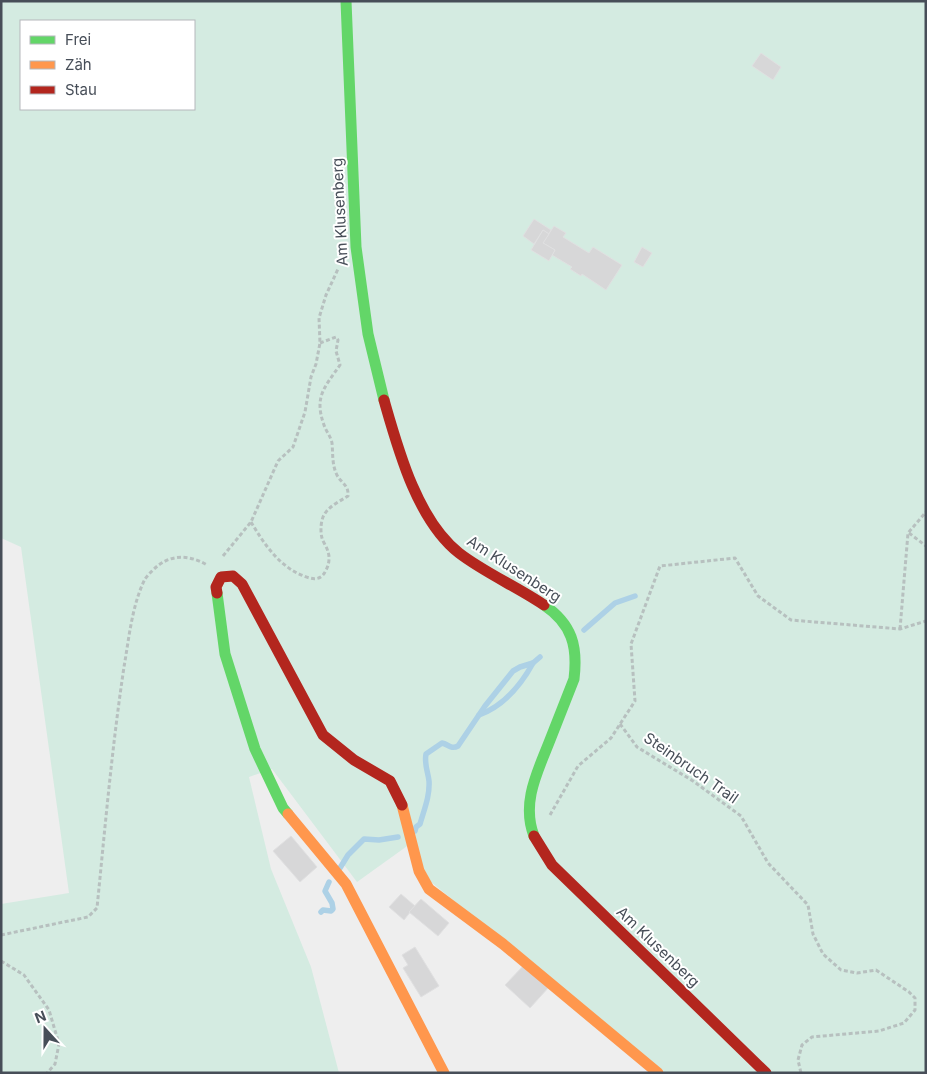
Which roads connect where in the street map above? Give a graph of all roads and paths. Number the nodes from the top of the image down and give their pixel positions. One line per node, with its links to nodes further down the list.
1 (346, 1): 2 (street, Am Klusenberg)
2 (356, 247): 3 (path); 13 (street, Am Klusenberg)
3 (320, 343): 5 (path); 5 (path)
4 (926, 512): 6 (path)
5 (251, 522): 8 (path)
6 (908, 533): 7 (path); 11 (path)
7 (926, 546)
8 (213, 568): 9 (path); 14 (path)
9 (221, 577): 17 (street); 18 (street)
10 (926, 621): 11 (path)
11 (900, 629): 12 (path)
12 (620, 724): 13 (path); 20 (path, Steinbruch Trail)
13 (535, 841): 19 (street, Am Klusenberg)
14 (1, 935)
15 (1, 961): 16 (path)
16 (47, 1073)
17 (444, 1073)
18 (658, 1073)
19 (766, 1073)
20 (801, 1073)

